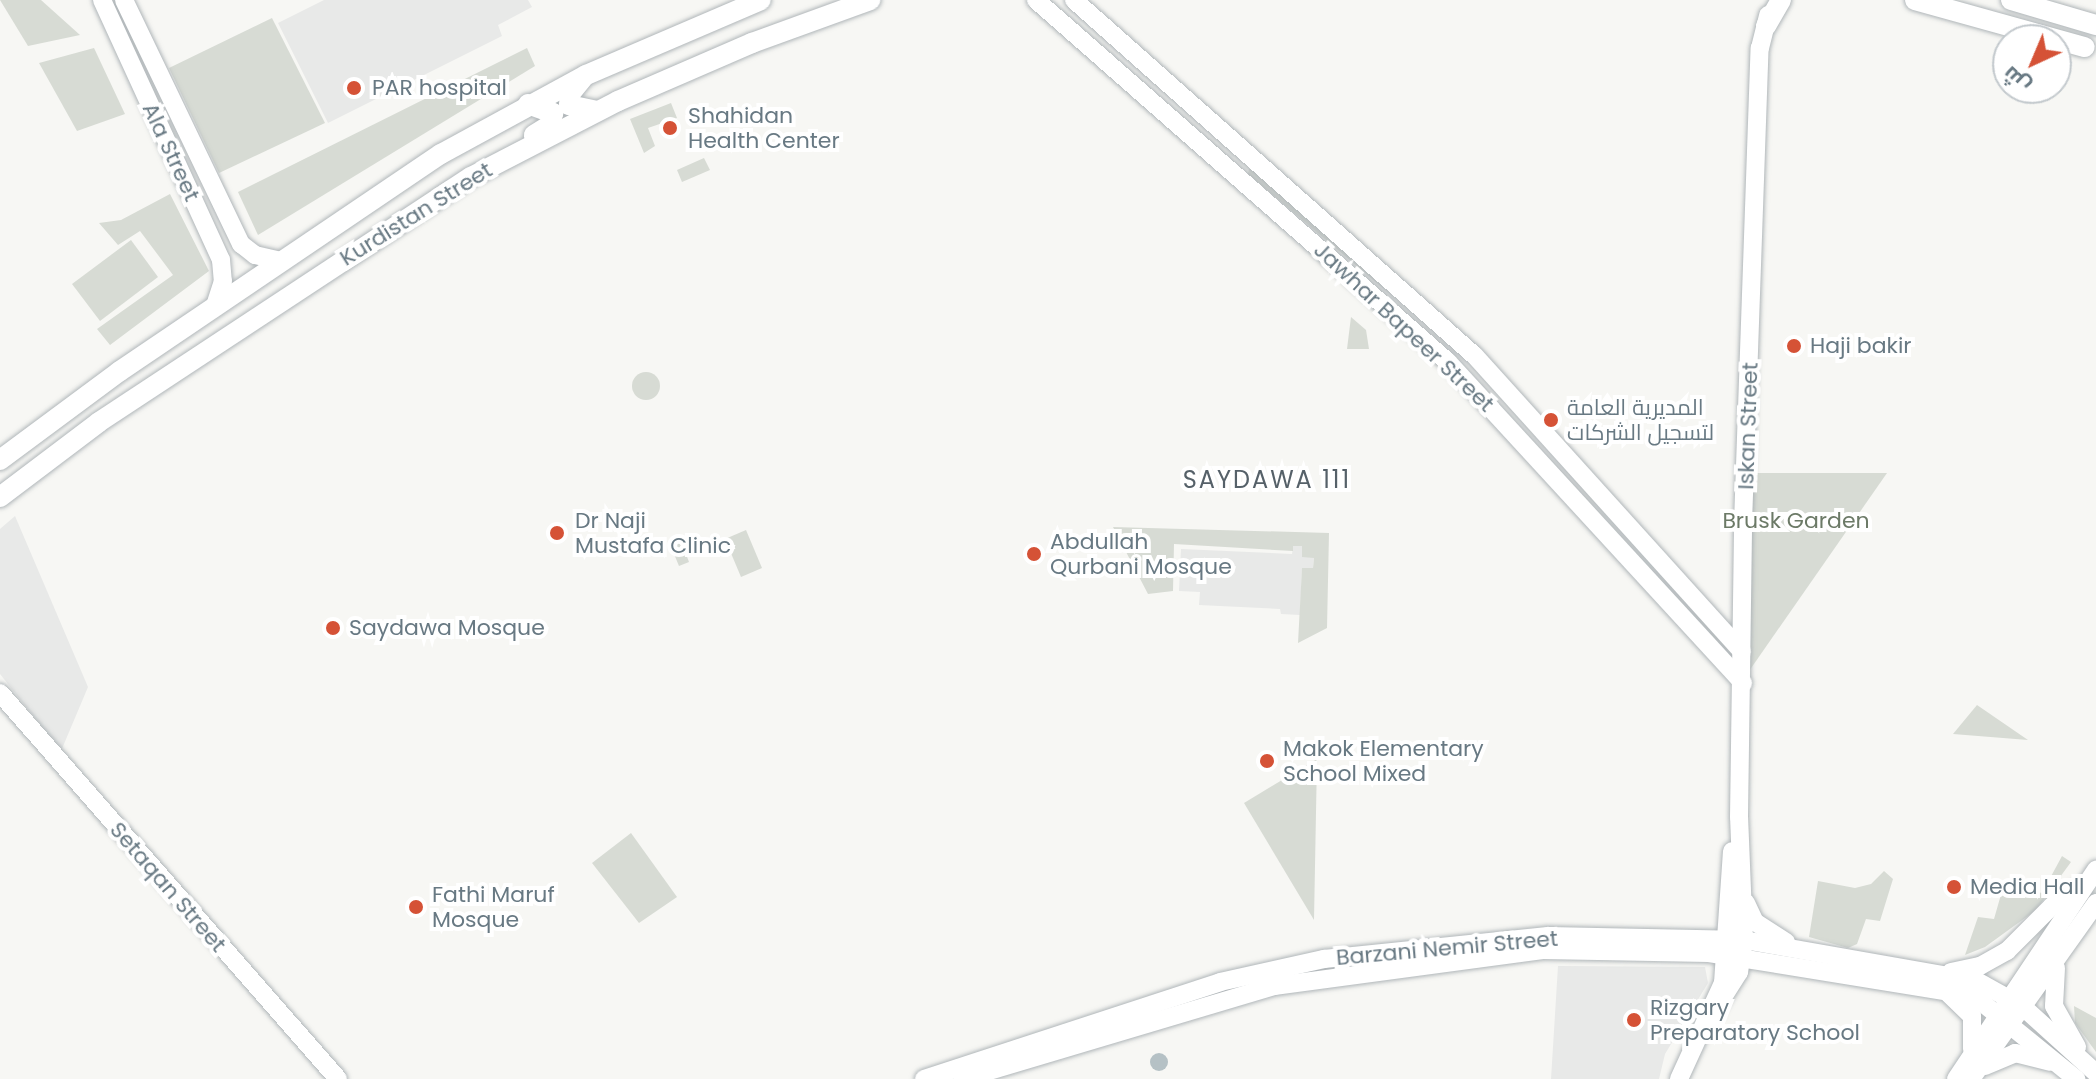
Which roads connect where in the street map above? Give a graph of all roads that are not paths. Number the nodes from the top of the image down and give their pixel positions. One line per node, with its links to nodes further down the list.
1 (102, 0): 26 (main road, Ala Street)
2 (124, 0): 25 (main road, Ala Street)
3 (761, 0): 14 (highway, Kurdistan Street)
4 (870, 0): 21 (highway, Kurdistan Street)
5 (1036, 0): 23 (main road, Jawhar Bapeer Street)
6 (1074, 0): 22 (main road, Jawhar Bapeer Street)
7 (1760, 0): 17 (main road, Iskan Street)
8 (1771, 0): 17 (main road, Iskan Street)
9 (1781, 0): 17 (highway)
10 (1915, 0): 18 (highway)
11 (1963, 0): 18 (highway)
12 (2011, 0): 16 (highway)
13 (2061, 0): 15 (highway)
14 (742, 5): 19 (highway, Kurdistan Street)
15 (2096, 18)
16 (2096, 25)
17 (1764, 31): 32 (main road, Iskan Street)
18 (2091, 49)
19 (586, 75): 20 (highway, Kurdistan Street); 21 (highway)
20 (528, 104): 24 (highway); 25 (highway, Kurdistan Street)
21 (597, 111): 24 (highway, Kurdistan Street)
22 (1247, 154): 23 (main road); 27 (main road, Jawhar Bapeer Street)
23 (1231, 169): 28 (main road, Jawhar Bapeer Street)
24 (471, 177): 30 (highway, Kurdistan Street)
25 (282, 261): 26 (highway, Kurdistan Street)
26 (215, 306): 29 (highway, Kurdistan Street)
27 (1536, 423): 28 (main road); 32 (main road, Jawhar Bapeer Street)
28 (1519, 438): 33 (main road, Jawhar Bapeer Street)
29 (8, 454): 30 (highway)
30 (34, 471): 31 (highway, Kurdistan Street)
31 (1, 502)
32 (1742, 651): 33 (main road, Iskan Street)
33 (1743, 683): 36 (main road, Iskan Street)
34 (0, 693): 48 (main road, Setaqan Street)
35 (2091, 877): 43 (main road); 45 (main road)
36 (1737, 896): 39 (main road); 40 (main road, Iskan Street); 41 (main road)
37 (2096, 903): 38 (main road)
38 (2073, 937): 45 (main road); 47 (main road)
39 (1684, 945): 40 (main road, Barzani Nemir Street); 44 (main road); 49 (main road, Barzani Nemir Street); 50 (main road, Barzani Nemir Street)
40 (1733, 948): 41 (main road, Barzani Nemir Street); 42 (main road, Barzani Nemir Street); 44 (main road, Iskan Street)
41 (1807, 951): 43 (main road, Barzani Nemir Street)
42 (1764, 961): 43 (main road, Barzani Nemir Street); 44 (main road)
43 (1931, 980): 45 (main road, Barzani Nemir Street); 46 (main road)
44 (1726, 988): 51 (main road, Iskan Street)
45 (2009, 1009): 46 (main road); 47 (main road, Barzani Nemir Street); 47 (main road, Barzani Nemir Street); 53 (main road)
46 (1972, 1055): 52 (main road)
47 (2083, 1073): 53 (main road)
48 (338, 1079)
49 (924, 1079)
50 (962, 1079)
51 (1679, 1079)
52 (1956, 1079)
53 (1971, 1079)

